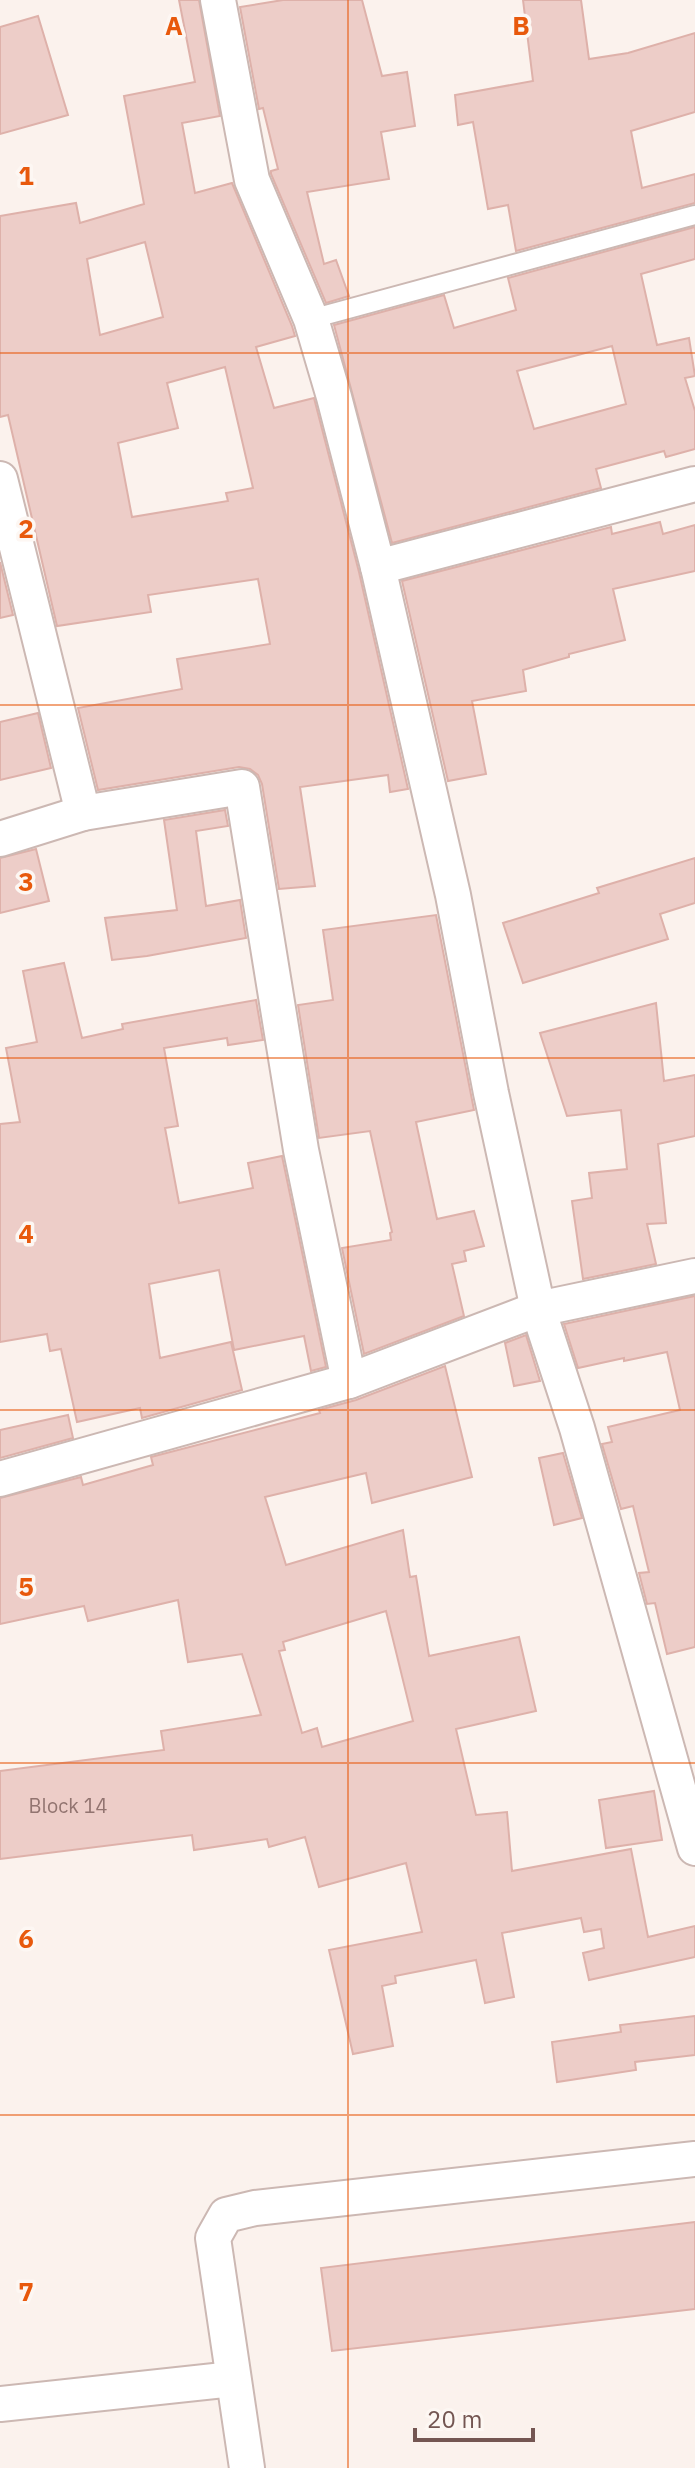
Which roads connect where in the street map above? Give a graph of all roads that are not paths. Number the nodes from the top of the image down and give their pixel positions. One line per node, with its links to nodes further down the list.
1 (218, 0): 3 (street)
2 (695, 215): 3 (lane)
3 (311, 319): 6 (street)
4 (0, 479): 7 (street)
5 (695, 484): 6 (street)
6 (378, 567): 10 (street)
7 (83, 813): 8 (street); 11 (street)
8 (0, 839)
9 (695, 1276): 10 (street)
10 (538, 1309): 11 (street); 13 (street)
11 (349, 1381): 12 (street)
12 (0, 1479)
13 (695, 1848)
14 (695, 2159): 15 (street)
15 (233, 2379): 16 (street); 17 (street)
16 (0, 2404)
17 (247, 2468)

